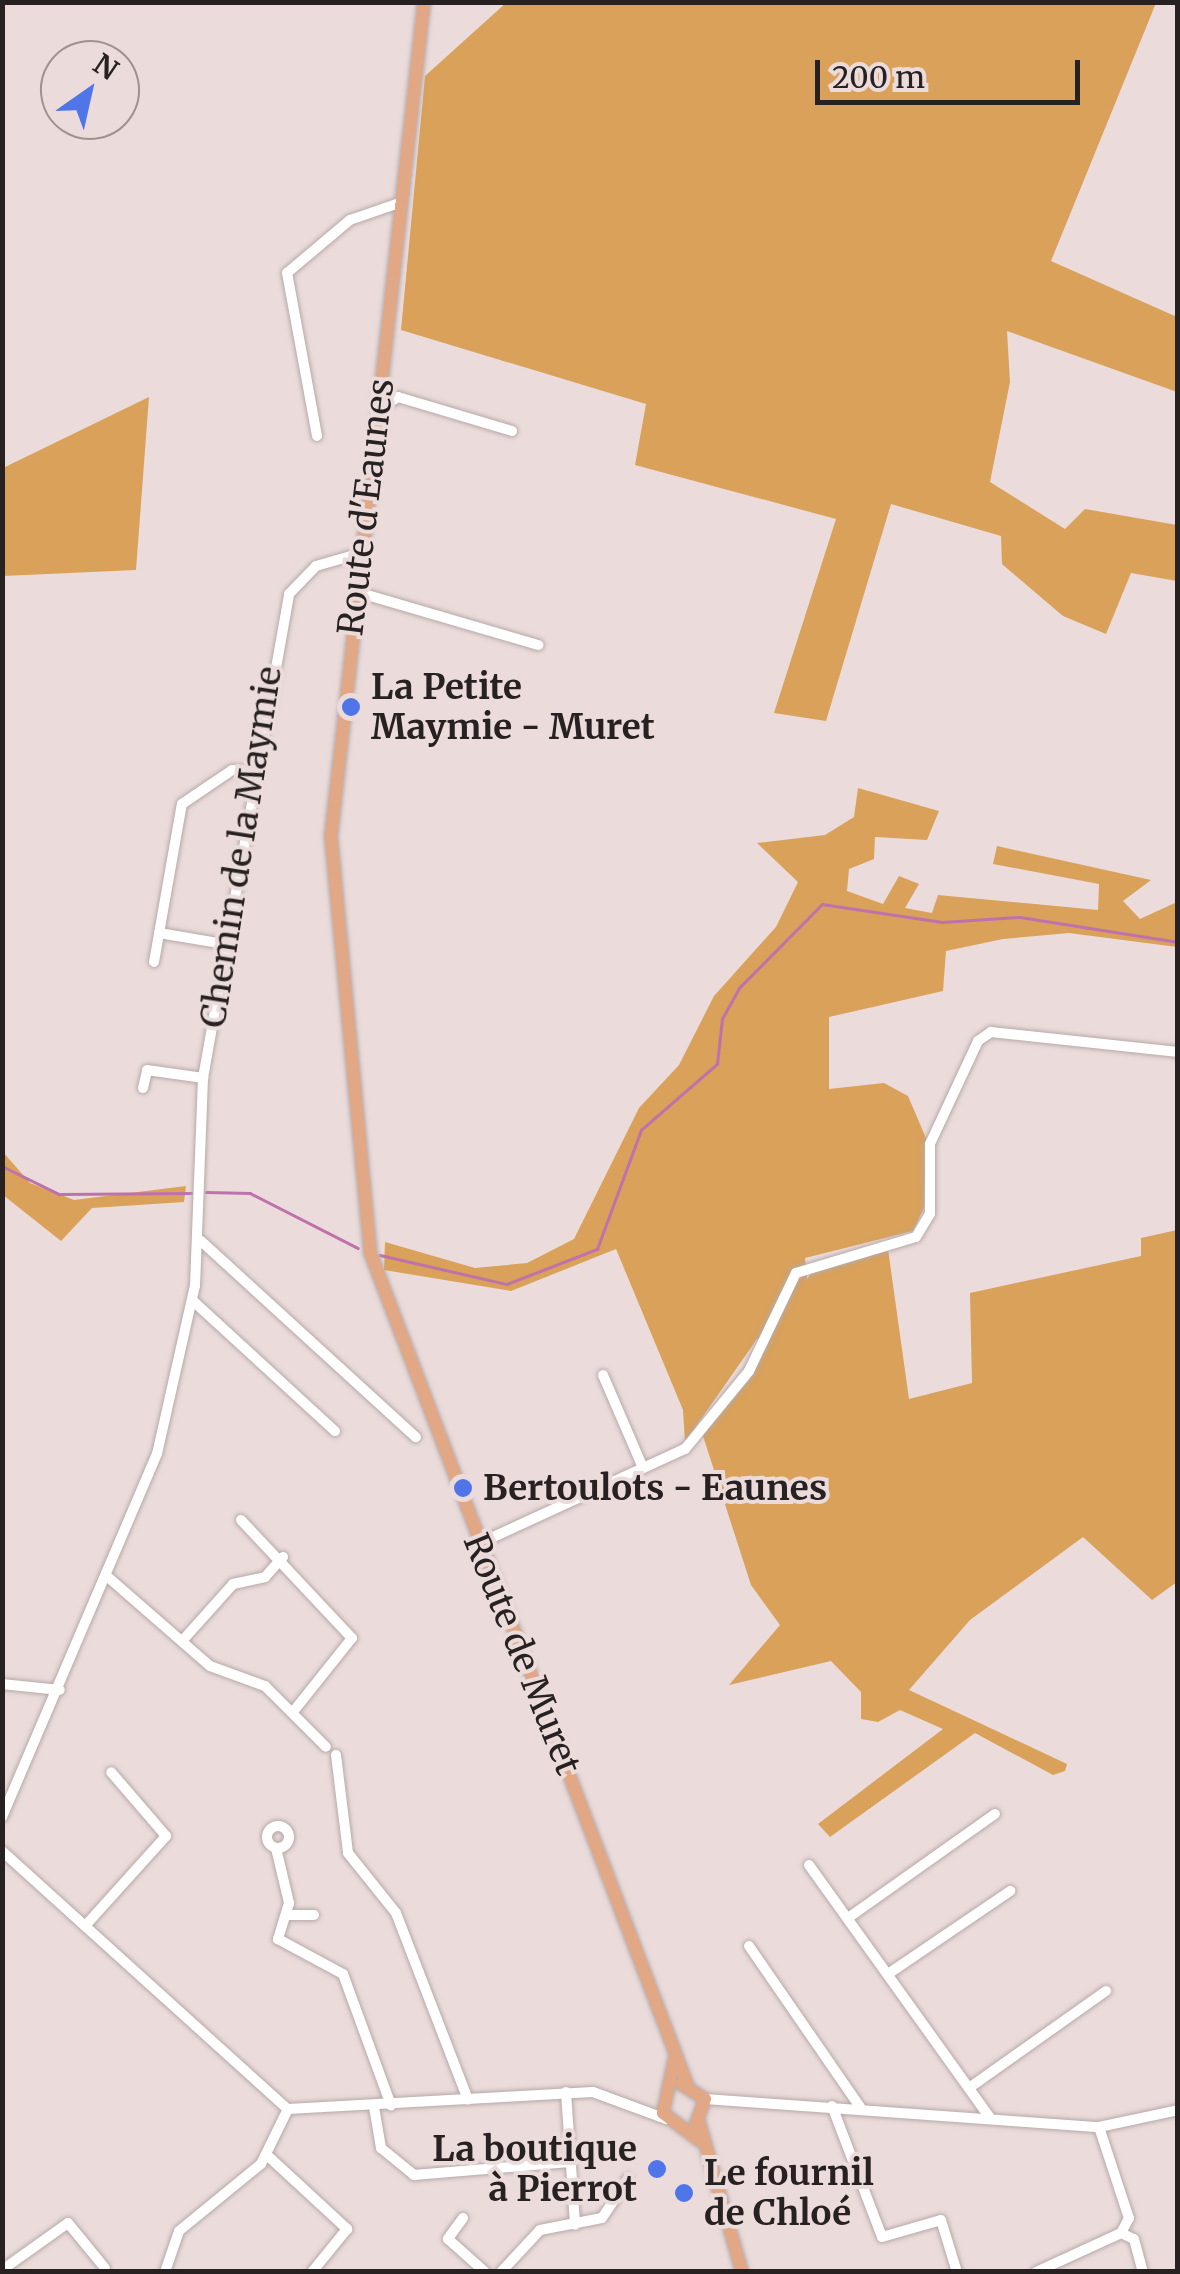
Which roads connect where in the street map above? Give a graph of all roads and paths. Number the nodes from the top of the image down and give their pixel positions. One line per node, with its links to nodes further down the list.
1 (424, 2): 2 (main road, Route d'Eaunes)
2 (402, 202): 3 (main road, Route d'Eaunes); 5 (street)
3 (380, 408): 4 (street); 6 (main road, Route d'Eaunes)
4 (512, 431)
5 (317, 436)
6 (361, 553): 7 (main road, Route d'Eaunes); 9 (street, Chemin de la Maymie)
7 (356, 592): 8 (street); 17 (main road, Route d'Eaunes)
8 (538, 644)
9 (253, 772): 10 (street); 11 (street, Chemin de la Maymie)
10 (159, 934): 11 (street); 12 (street)
11 (225, 944): 14 (street, Chemin de la Maymie)
12 (154, 962)
13 (1178, 1052): 22 (street)
14 (203, 1078): 15 (street); 16 (street, Chemin de la Maymie)
15 (142, 1088)
16 (201, 1240): 18 (street, Chemin de la Maymie); 21 (street)
17 (370, 1252): 24 (main road, Route de Muret)
18 (192, 1300): 20 (street); 26 (street, Chemin de la Maymie)
19 (603, 1375): 22 (street)
20 (335, 1431)
21 (416, 1438)
22 (643, 1468): 24 (street)
23 (241, 1520): 25 (street)
24 (478, 1544): 45 (main road, Route de Muret)
25 (283, 1556): 27 (street); 30 (street)
26 (108, 1578): 27 (street); 29 (street, Chemin de la Maymie)
27 (183, 1640): 30 (street)
28 (2, 1684): 29 (street)
29 (60, 1690): 33 (street, Chemin de la Maymie)
30 (293, 1712): 50 (street)
31 (111, 1772): 41 (street)
32 (995, 1814): 40 (street)
33 (2, 1817)
34 (276, 1848): 38 (street)
35 (2, 1851): 41 (street)
36 (809, 1864): 40 (street)
37 (1010, 1890): 43 (street)
38 (286, 1915): 39 (street); 51 (street)
39 (314, 1915)
40 (848, 1918): 43 (street)
41 (85, 1926): 56 (street)
42 (750, 1946): 55 (street)
43 (888, 1974): 47 (street)
44 (1106, 1990): 47 (street)
45 (675, 2057): 46 (main road, Route de Muret); 49 (main road)
46 (687, 2084): 49 (main road); 57 (main road)
47 (970, 2088): 59 (street)
48 (566, 2092): 50 (street); 52 (street); 65 (street)
49 (667, 2094): 52 (street); 60 (main road)
50 (468, 2100): 51 (street)
51 (391, 2105): 54 (street)
52 (646, 2106): 60 (street)
53 (832, 2106): 55 (street); 57 (street); 77 (street)
54 (374, 2107): 56 (street); 65 (street)
55 (860, 2107): 59 (street)
56 (288, 2109): 64 (street)
57 (707, 2110): 62 (main road); 63 (main road)
58 (1178, 2110): 61 (street)
59 (989, 2116): 61 (street)
60 (666, 2119): 62 (main road)
61 (1099, 2127): 69 (street)
62 (679, 2128): 63 (main road)
63 (700, 2141): 76 (main road)
64 (268, 2156): 72 (street); 73 (street)
65 (570, 2162): 68 (street)
66 (628, 2179): 68 (street)
67 (463, 2218): 74 (street)
68 (575, 2225): 75 (street)
69 (1121, 2232): 78 (street); 79 (street)
70 (2, 2270): 71 (street)
71 (105, 2270)
72 (166, 2272)
73 (312, 2272)
74 (485, 2272)
75 (501, 2272)
76 (742, 2272)
77 (957, 2272)
78 (1036, 2272)
79 (1142, 2272)

